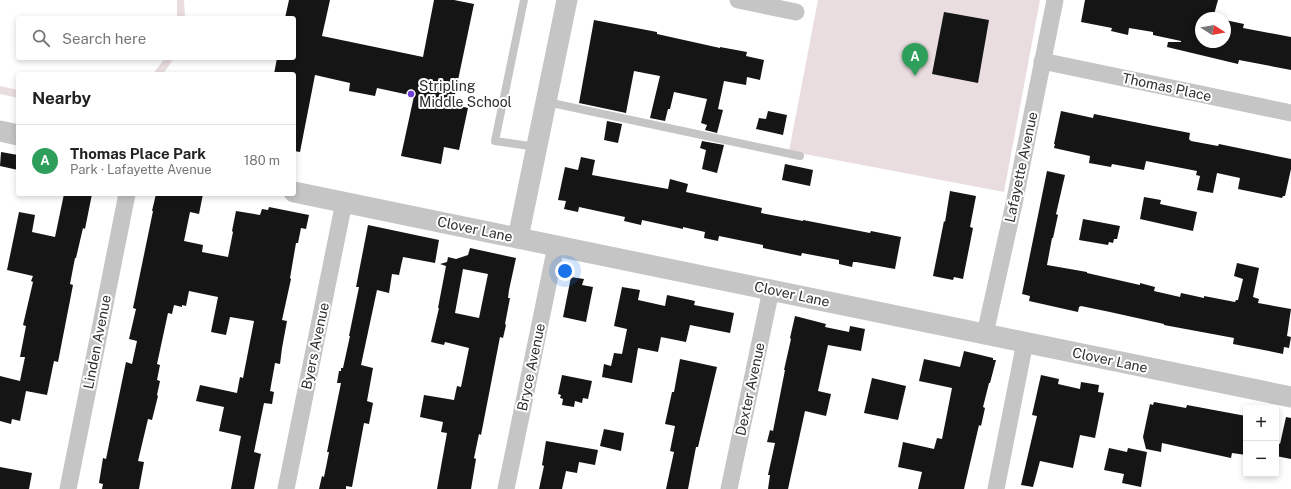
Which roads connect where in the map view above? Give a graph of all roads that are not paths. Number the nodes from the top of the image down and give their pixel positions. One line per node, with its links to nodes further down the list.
1 (524, 0): 11 (lane)
2 (567, 0): 7 (street)
3 (738, 0): 5 (street)
4 (1055, 0): 6 (street, Lafayette Avenue)
5 (796, 12)
6 (1042, 61): 8 (street, Thomas Place); 19 (street, Lafayette Avenue)
7 (546, 102): 11 (street); 12 (lane)
8 (1291, 113)
9 (0, 132): 10 (street)
10 (16, 135)
11 (537, 147): 16 (street)
12 (800, 156)
13 (296, 192): 15 (street, Clover Lane)
14 (127, 196): 22 (street, Linden Avenue)
15 (344, 202): 16 (street, Clover Lane); 23 (street, Byers Avenue)
16 (518, 238): 17 (street, Clover Lane)
17 (556, 246): 18 (street, Clover Lane); 24 (street, Bryce Avenue)
18 (771, 290): 19 (street, Clover Lane); 25 (street, Dexter Avenue)
19 (984, 334): 20 (street, Clover Lane)
20 (1025, 342): 21 (street, Clover Lane); 26 (street)
21 (1291, 397)
22 (68, 489)
23 (286, 489)
24 (506, 489)
25 (729, 489)
26 (996, 489)

